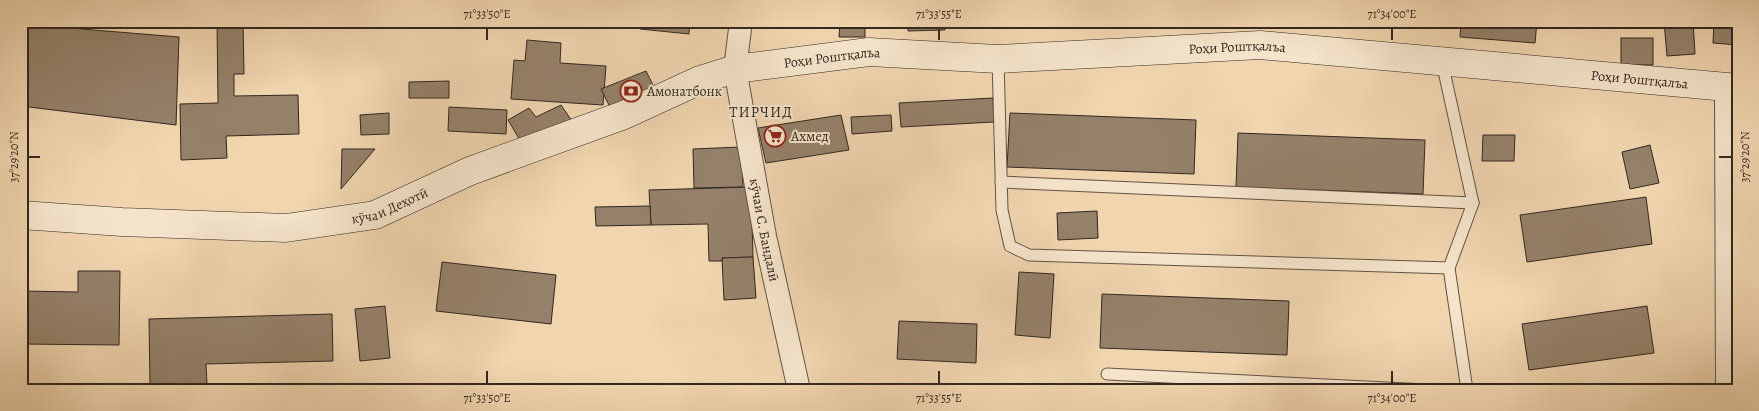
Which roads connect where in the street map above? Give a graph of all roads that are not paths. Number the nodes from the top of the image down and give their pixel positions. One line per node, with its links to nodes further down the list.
1 (741, 21): 4 (street, кӯчаи С. Бандалӣ)
2 (998, 60): 3 (main road, Роҳи Роштқалъа); 4 (main road, Роҳи Роштқалъа); 6 (lane)
3 (1442, 62): 5 (main road, Роҳи Роштқалъа); 7 (lane)
4 (735, 69): 8 (main road, кӯчаи Деҳотӣ); 11 (street, кӯчаи С. Бандалӣ)
5 (1732, 88): 14 (street)
6 (1001, 182): 7 (lane); 9 (lane)
7 (1473, 203): 9 (lane)
8 (21, 215)
9 (1449, 268): 13 (lane)
10 (1107, 374): 12 (lane)
11 (799, 390)
12 (1427, 390)
13 (1467, 390)
14 (1727, 390)

